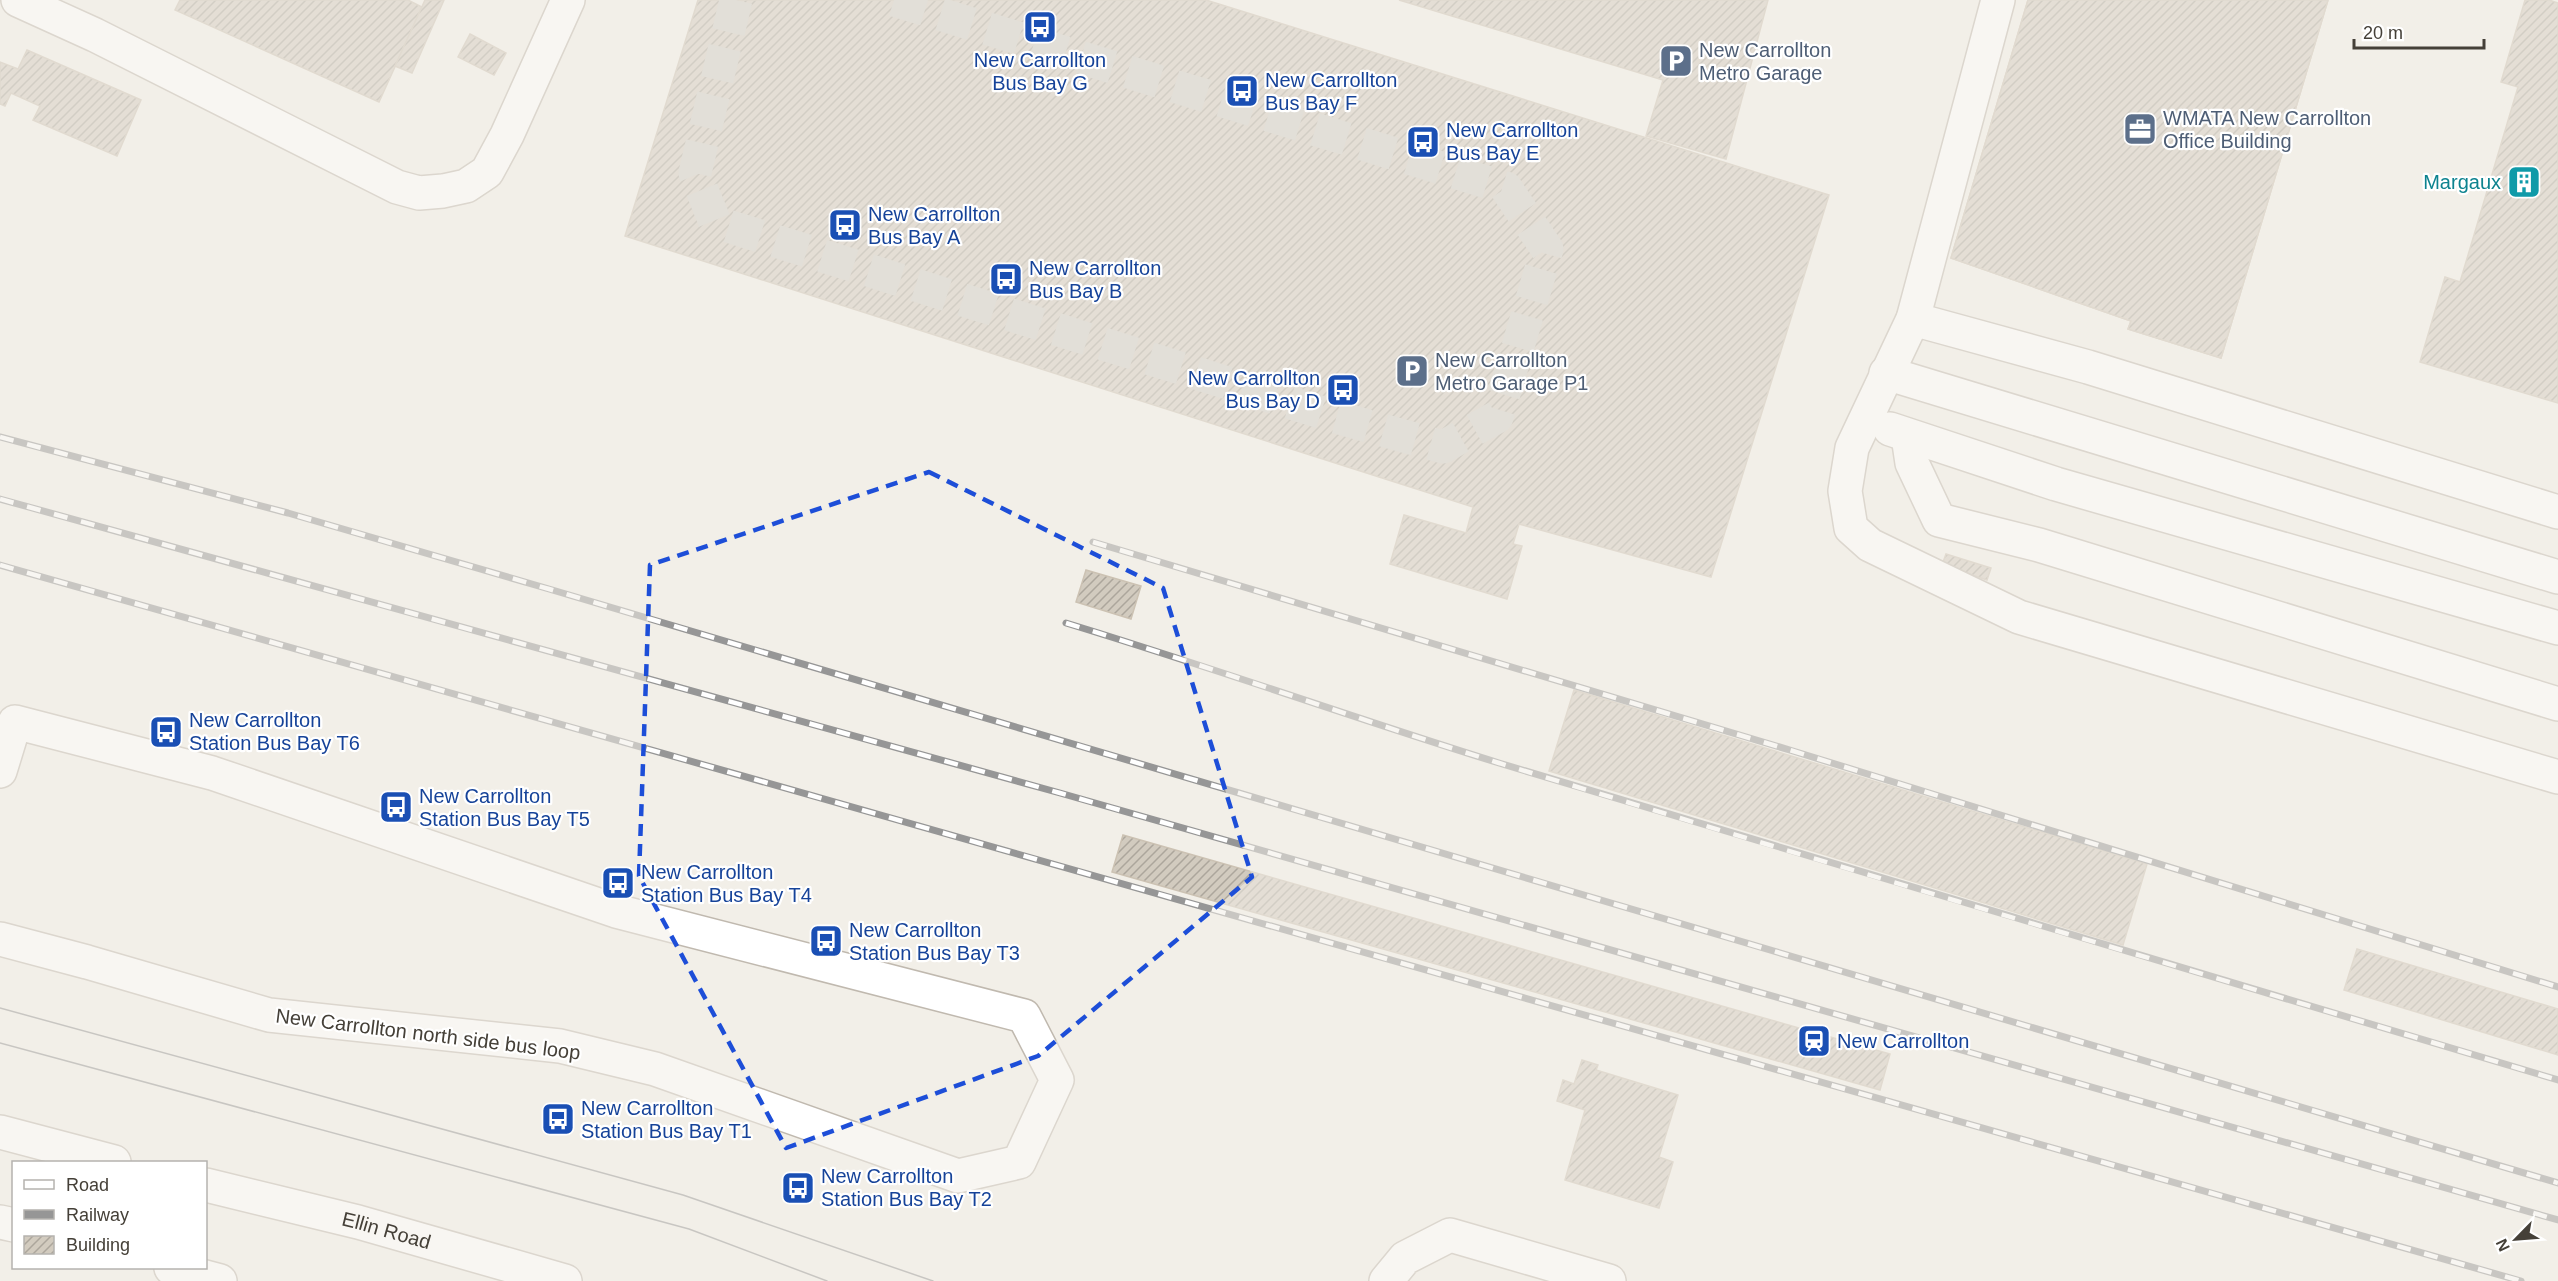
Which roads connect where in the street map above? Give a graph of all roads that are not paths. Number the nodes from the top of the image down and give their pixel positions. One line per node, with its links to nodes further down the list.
1 (18, 0): 2 (street)
2 (568, 0)
3 (1998, 0): 4 (street)
4 (1913, 319): 5 (street); 8 (street)
5 (1887, 373): 6 (street); 9 (street)
6 (1864, 420): 7 (street); 13 (street)
7 (1908, 436): 10 (street); 11 (street)
8 (2558, 512)
9 (2558, 577)
10 (2558, 628)
11 (2558, 704)
12 (0, 771): 14 (street, New Carrollton north side bus loop)
13 (2558, 777)
14 (0, 939)
15 (0, 1132): 16 (street)
16 (110, 1161)
17 (207, 1185): 20 (street, Ellin Road)
18 (175, 1269): 19 (street)
19 (220, 1281)
20 (565, 1281)
21 (1386, 1281): 22 (street)
22 (1609, 1281)

